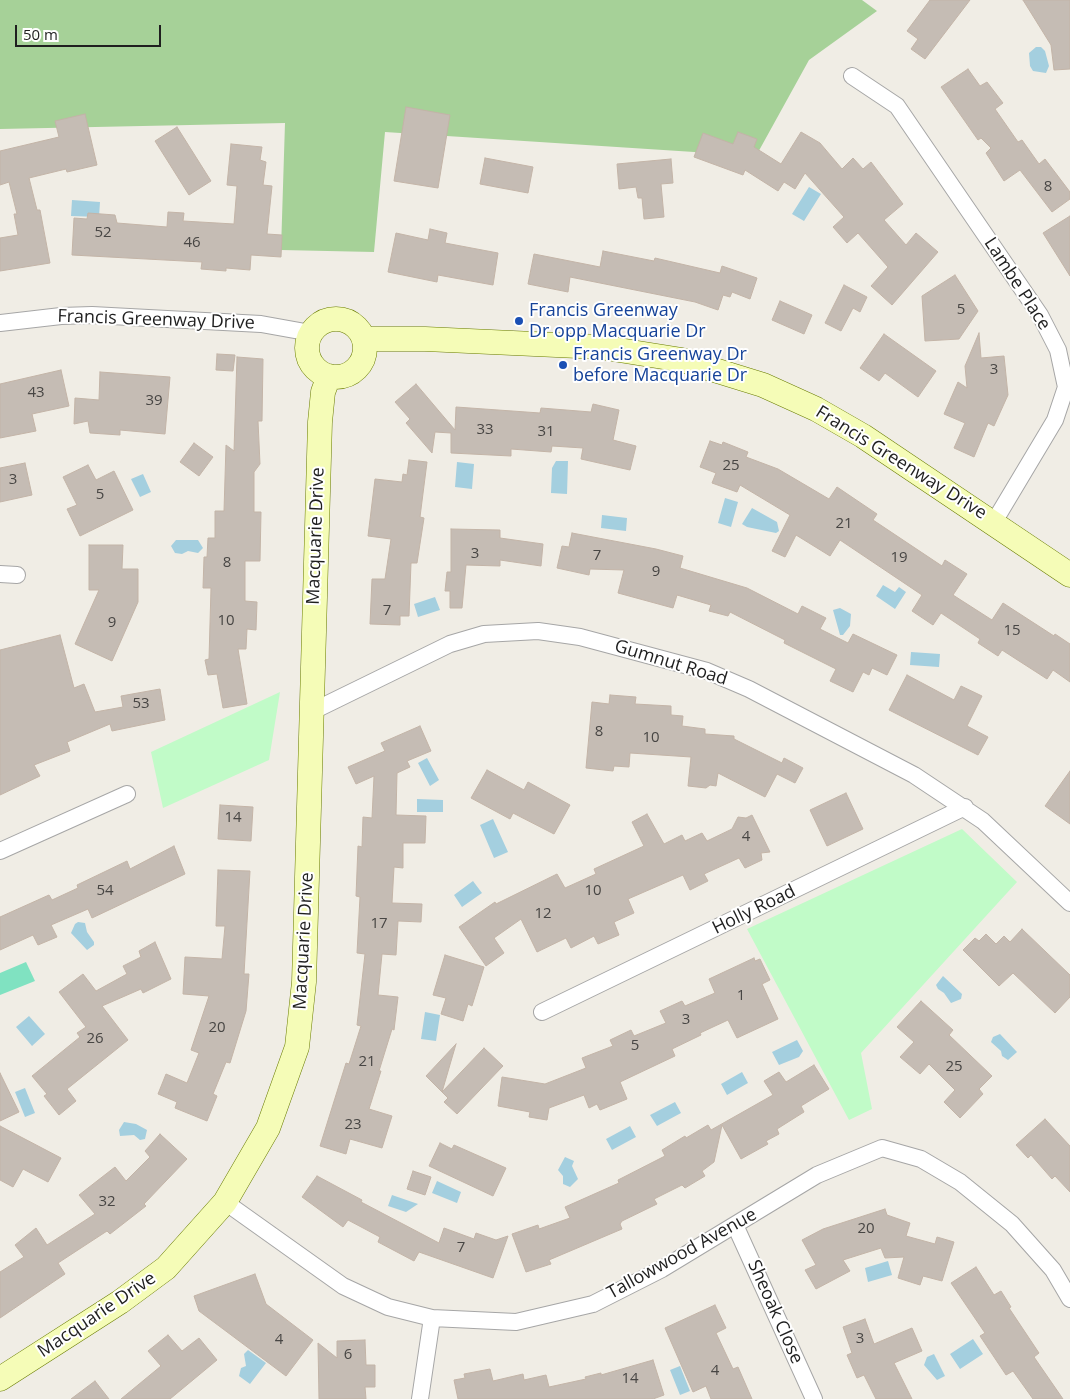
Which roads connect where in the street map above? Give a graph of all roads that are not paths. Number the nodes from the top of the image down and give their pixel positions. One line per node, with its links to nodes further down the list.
1 (852, 76): 6 (street, Lambe Place)
2 (0, 323): 3 (street, Francis Greenway Drive)
3 (311, 333): 4 (main road); 5 (main road)
4 (364, 339): 5 (main road); 7 (main road, Francis Greenway Drive)
5 (329, 376): 11 (main road, Macquarie Drive)
6 (1068, 387): 7 (street, Lambe Place)
7 (994, 522): 10 (main road, Francis Greenway Drive)
8 (0, 574): 9 (street)
9 (17, 575)
10 (1070, 575)
11 (311, 712): 13 (street, Gumnut Road); 17 (main road, Macquarie Drive)
12 (126, 794): 14 (street)
13 (965, 807): 15 (street, Gumnut Road); 16 (street, Holly Road)
14 (0, 851)
15 (1070, 903)
16 (542, 1012)
17 (225, 1202): 20 (street, Tallowwood Avenue); 21 (main road, Macquarie Drive)
18 (735, 1225): 19 (street, Tallowwood Avenue); 20 (street, Tallowwood Avenue); 23 (street, Sheoak Close)
19 (1070, 1299)
20 (432, 1318): 22 (street)
21 (0, 1379)
22 (420, 1399)
23 (814, 1399)

